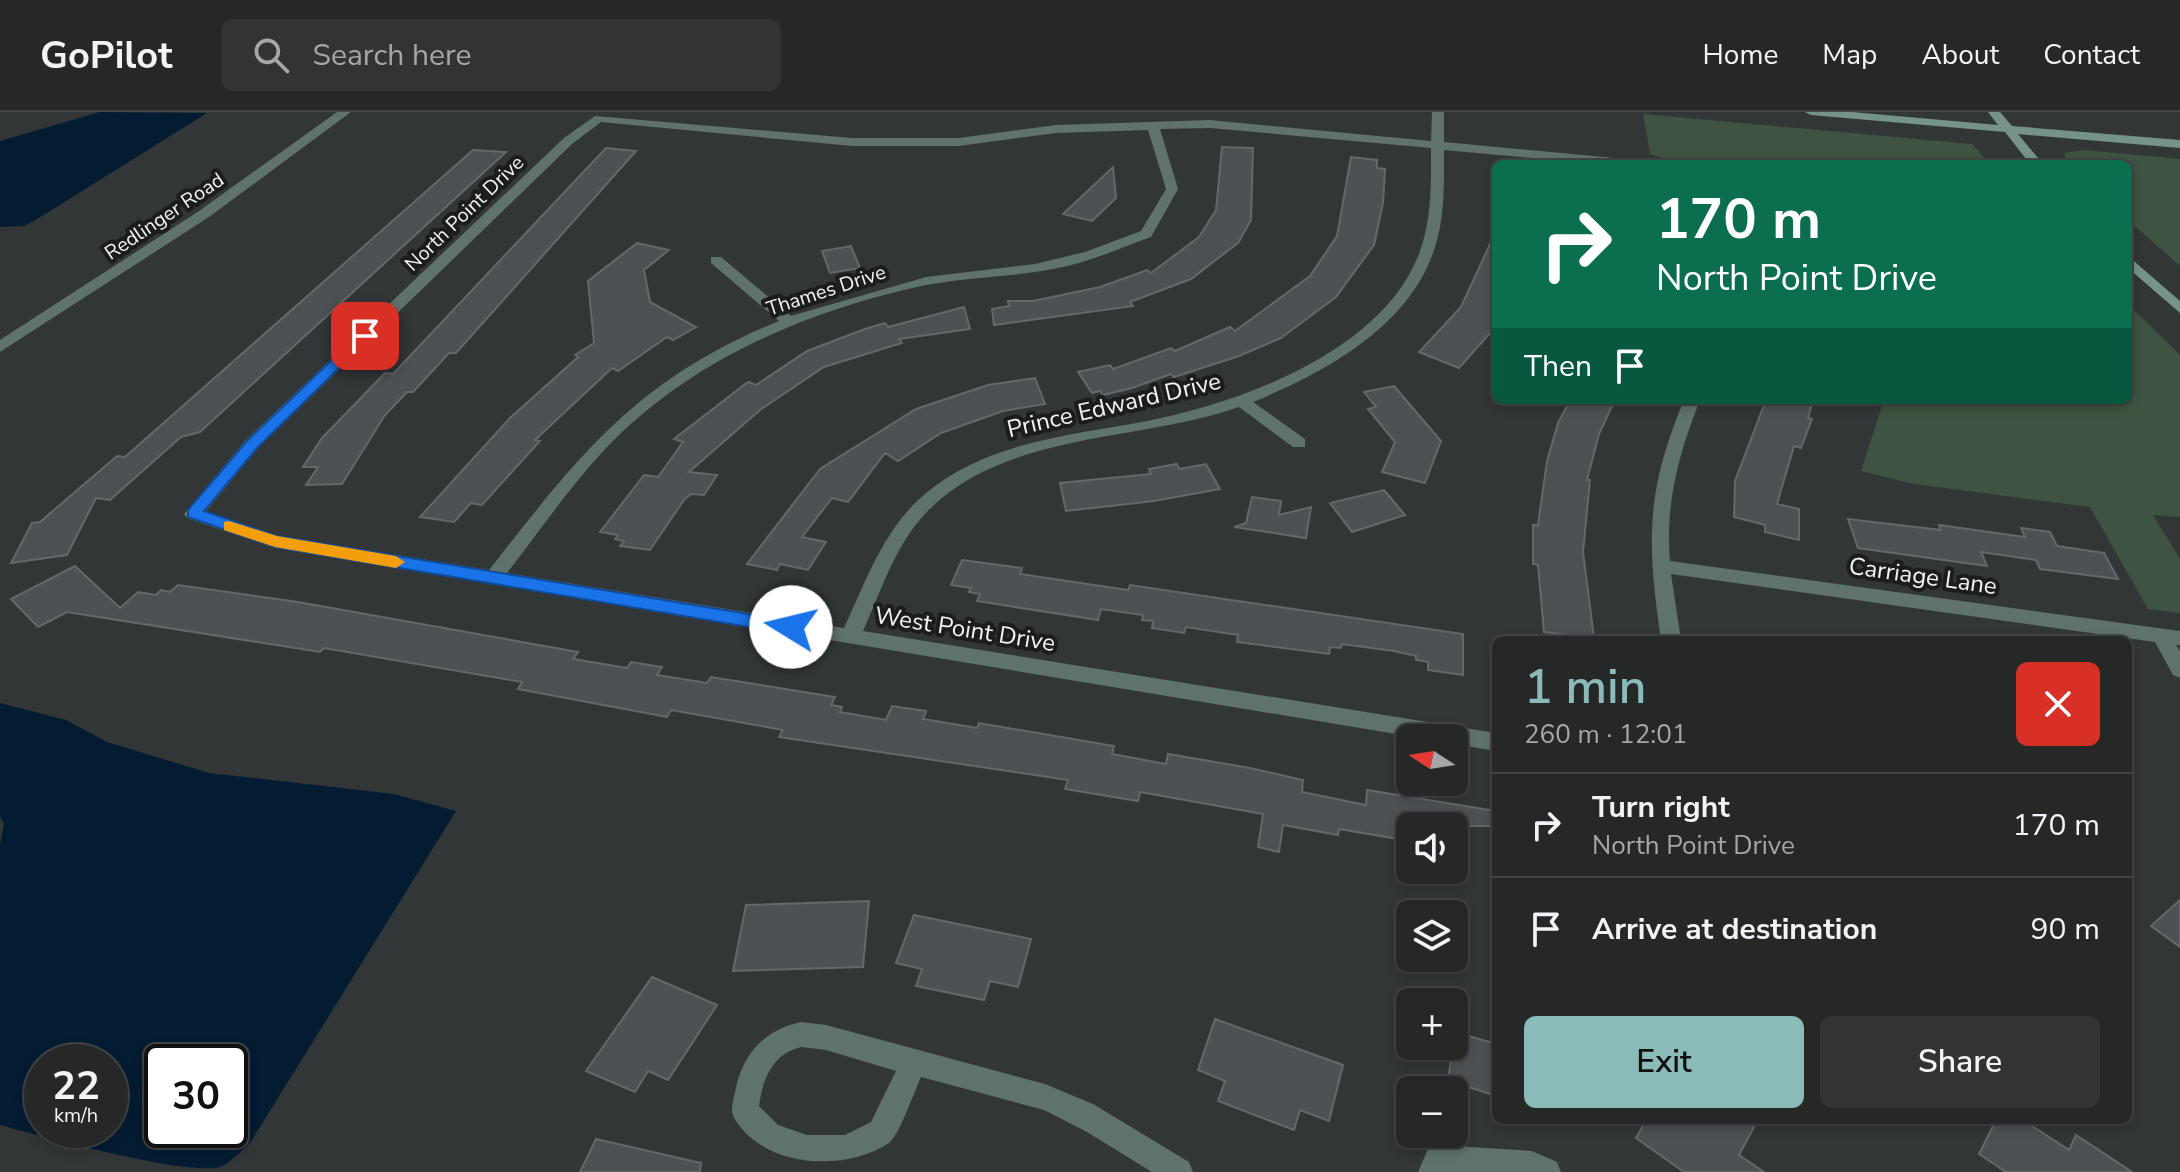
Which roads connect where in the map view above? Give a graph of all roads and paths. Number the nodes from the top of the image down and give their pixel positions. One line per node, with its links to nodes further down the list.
1 (345, 112): 16 (street, Redlinger Road)
2 (1438, 112): 7 (street, Prince Edward Drive)
3 (1811, 112): 6 (street)
4 (1994, 112): 6 (street)
5 (1152, 124): 7 (street); 14 (street, Thames Drive); 21 (street, North Point Drive)
6 (2009, 129): 8 (street); 10 (street)
7 (1436, 144): 9 (street); 18 (street, Prince Edward Drive)
8 (2180, 144)
9 (1596, 160)
10 (2034, 160)
11 (716, 260): 14 (street)
12 (2132, 264): 13 (street)
13 (2180, 309)
14 (789, 321): 23 (street, Thames Drive)
15 (0, 332): 16 (street)
16 (19, 334): 17 (street, Redlinger Road)
17 (0, 347)
18 (1240, 400): 20 (street); 26 (street, Prince Edward Drive)
19 (1690, 404): 22 (street)
20 (1299, 443)
21 (193, 514): 23 (street, West Point Drive)
22 (1659, 566): 24 (street); 25 (street, Carriage Lane)
23 (493, 578): 26 (street, West Point Drive)
24 (1670, 636)
25 (2171, 636): 27 (street)
26 (850, 637): 28 (street, West Point Drive)
27 (2180, 670)
28 (1492, 741)
29 (913, 1065): 29 (street); 31 (street)
30 (1435, 1165): 32 (street)
31 (1179, 1172)
32 (1547, 1172)

